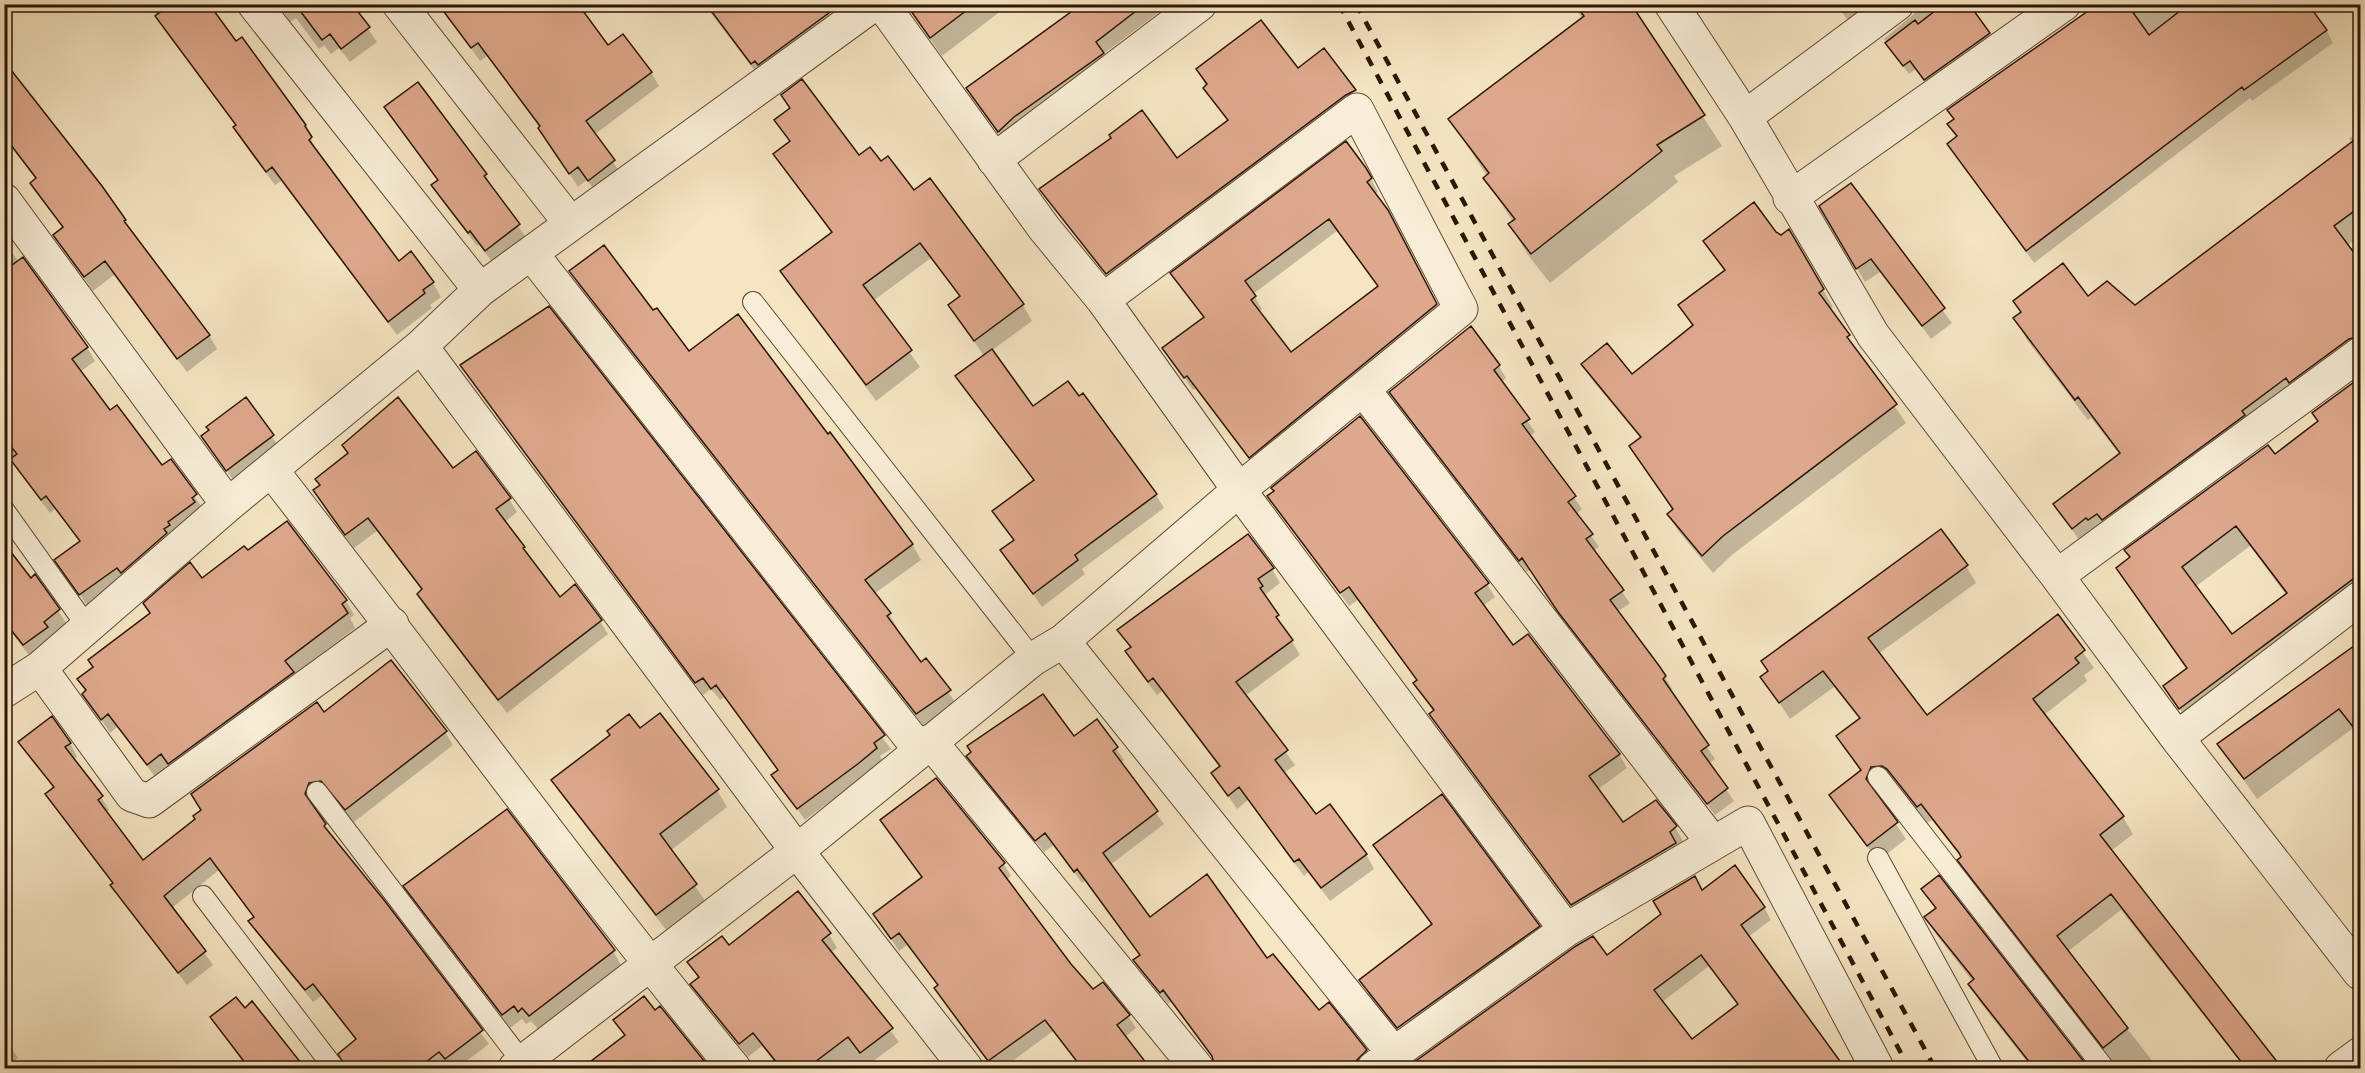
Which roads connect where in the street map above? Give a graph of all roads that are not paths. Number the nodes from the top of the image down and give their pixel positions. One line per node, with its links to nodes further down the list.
1 (255, 4): 15 (street)
2 (399, 4): 13 (street)
3 (874, 4): 13 (street)
4 (882, 4): 10 (street)
5 (1200, 4): 10 (street)
6 (1671, 4): 9 (street)
7 (1897, 4): 9 (street)
8 (2064, 4): 11 (street)
9 (1745, 117): 11 (street)
10 (994, 160): 16 (street)
11 (1791, 198): 25 (street)
12 (4, 200): 23 (street)
13 (571, 224): 14 (street)
14 (531, 253): 15 (street); 34 (street)
15 (480, 290): 18 (street)
16 (1103, 300): 20 (street); 22 (street)
17 (753, 302): 30 (lane)
18 (421, 346): 21 (street); 38 (street)
19 (2361, 354): 25 (street)
20 (1364, 389): 22 (street); 37 (street)
21 (272, 471): 23 (street); 27 (street)
22 (1239, 490): 29 (street); 41 (street)
23 (228, 505): 28 (street)
24 (4, 510): 28 (lane)
25 (2057, 576): 33 (street)
26 (2361, 598): 33 (street)
27 (392, 624): 31 (street); 42 (street)
28 (86, 626): 31 (street)
29 (1063, 641): 30 (street); 45 (street)
30 (1033, 659): 34 (street)
31 (40, 668): 32 (street)
32 (4, 691)
33 (2177, 738): 43 (street)
34 (925, 745): 38 (street); 50 (street)
35 (1878, 777): 53 (lane)
36 (317, 792): 46 (lane)
37 (1713, 843): 41 (street); 51 (street)
38 (797, 850): 42 (street); 49 (street)
39 (1878, 858): 52 (lane)
40 (203, 896): 47 (lane)
41 (1566, 930): 45 (street)
42 (650, 965): 46 (street); 48 (street)
43 (2361, 973)
44 (2361, 1054): 54 (street)
45 (1384, 1061)
46 (522, 1067)
47 (334, 1068)
48 (734, 1068)
49 (966, 1068)
50 (1197, 1068)
51 (1876, 1068)
52 (1993, 1068)
53 (2104, 1068)
54 (2341, 1068)

